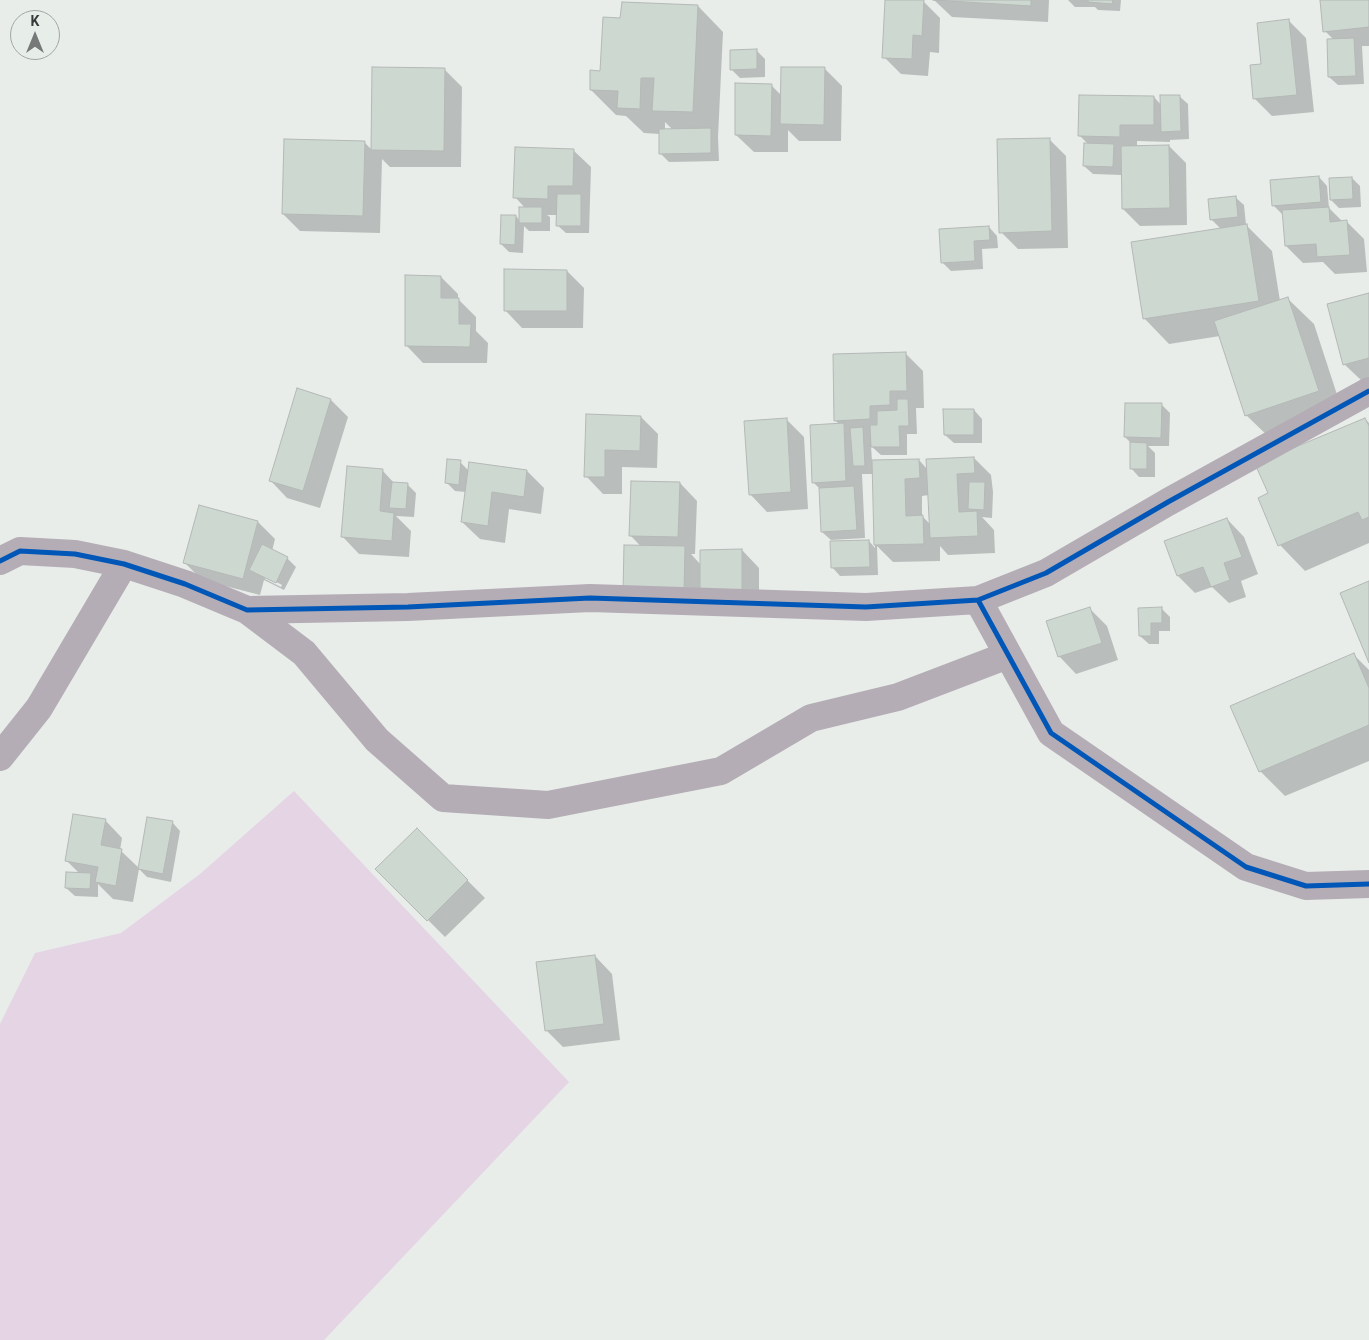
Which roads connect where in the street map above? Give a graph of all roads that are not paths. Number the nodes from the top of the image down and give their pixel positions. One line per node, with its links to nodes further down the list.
1 (1369, 391): 4 (street)
2 (0, 561): 3 (street)
3 (124, 564): 5 (street); 7 (street)
4 (978, 600): 5 (street); 6 (street)
5 (247, 610): 6 (street)
6 (1008, 655): 8 (street)
7 (0, 757)
8 (1369, 884)

